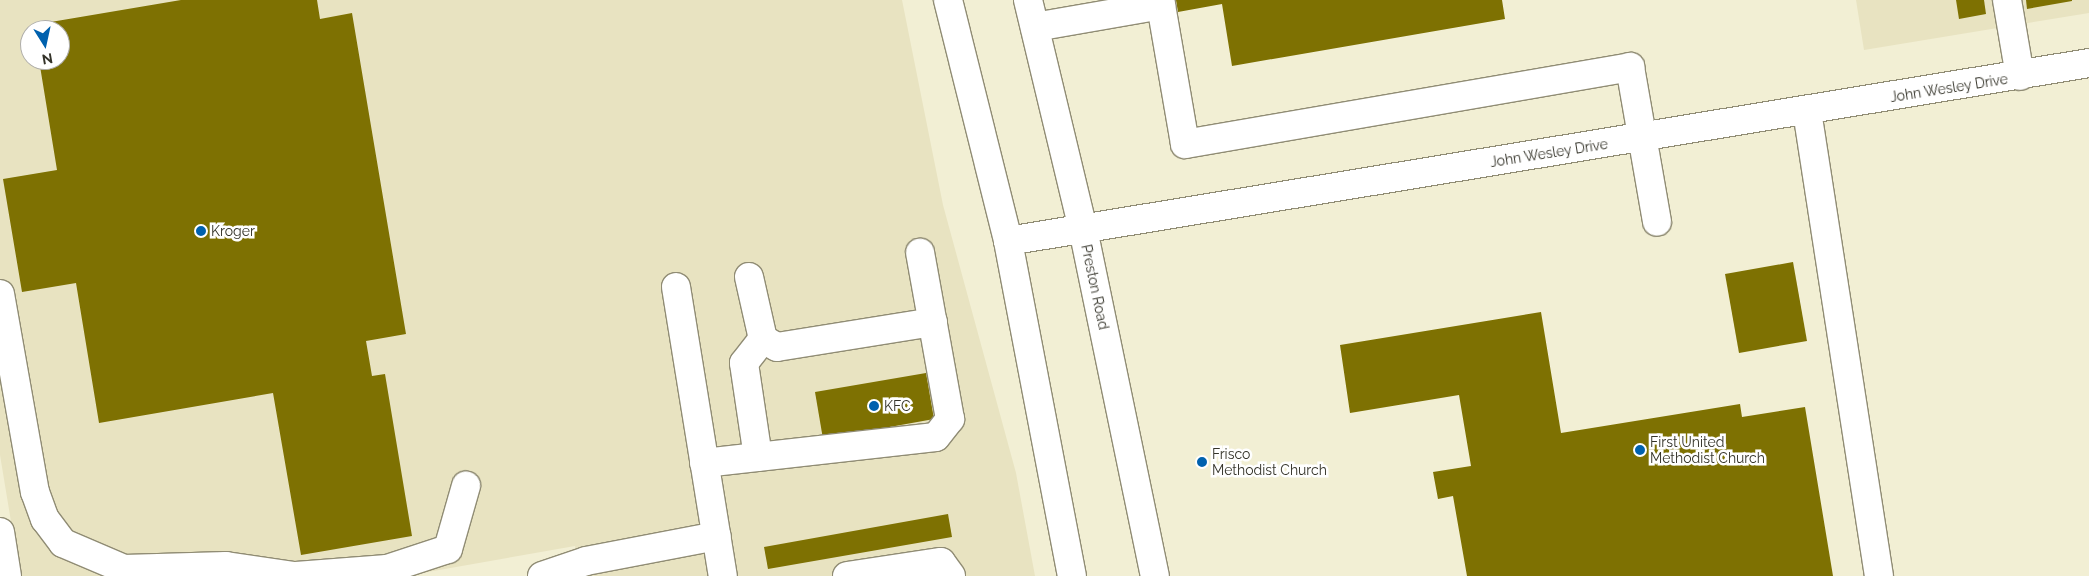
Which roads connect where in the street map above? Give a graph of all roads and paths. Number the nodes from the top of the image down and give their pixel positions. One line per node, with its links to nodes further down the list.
1 (948, 0): 12 (main road)
2 (1028, 0): 5 (main road, Preston Road)
3 (2007, 0): 7 (main road)
4 (1161, 2): 5 (main road); 9 (main road)
5 (1035, 27): 11 (main road, Preston Road)
6 (2089, 64): 7 (main road, John Wesley Drive)
7 (2020, 76): 8 (main road, John Wesley Drive)
8 (1807, 111): 9 (main road, John Wesley Drive); 32 (main road)
9 (1642, 138): 10 (main road); 11 (main road, John Wesley Drive)
10 (1657, 222)
11 (1083, 229): 12 (main road, John Wesley Drive); 31 (main road, Preston Road)
12 (1008, 241): 30 (main road)
13 (920, 253): 17 (main road)
14 (750, 277): 18 (main road)
15 (676, 287): 20 (main road)
16 (0, 294): 25 (main road)
17 (933, 322): 18 (main road); 19 (main road)
18 (762, 339): 19 (main road)
19 (758, 456): 20 (main road)
20 (704, 463): 23 (main road)
21 (466, 486): 25 (main road)
22 (0, 532): 24 (main road)
23 (717, 536): 26 (main road); 27 (main road)
24 (7, 576)
25 (295, 576)
26 (542, 576)
27 (723, 576)
28 (847, 576): 29 (main road)
29 (951, 576)
30 (1072, 576)
31 (1155, 576)
32 (1879, 576)

